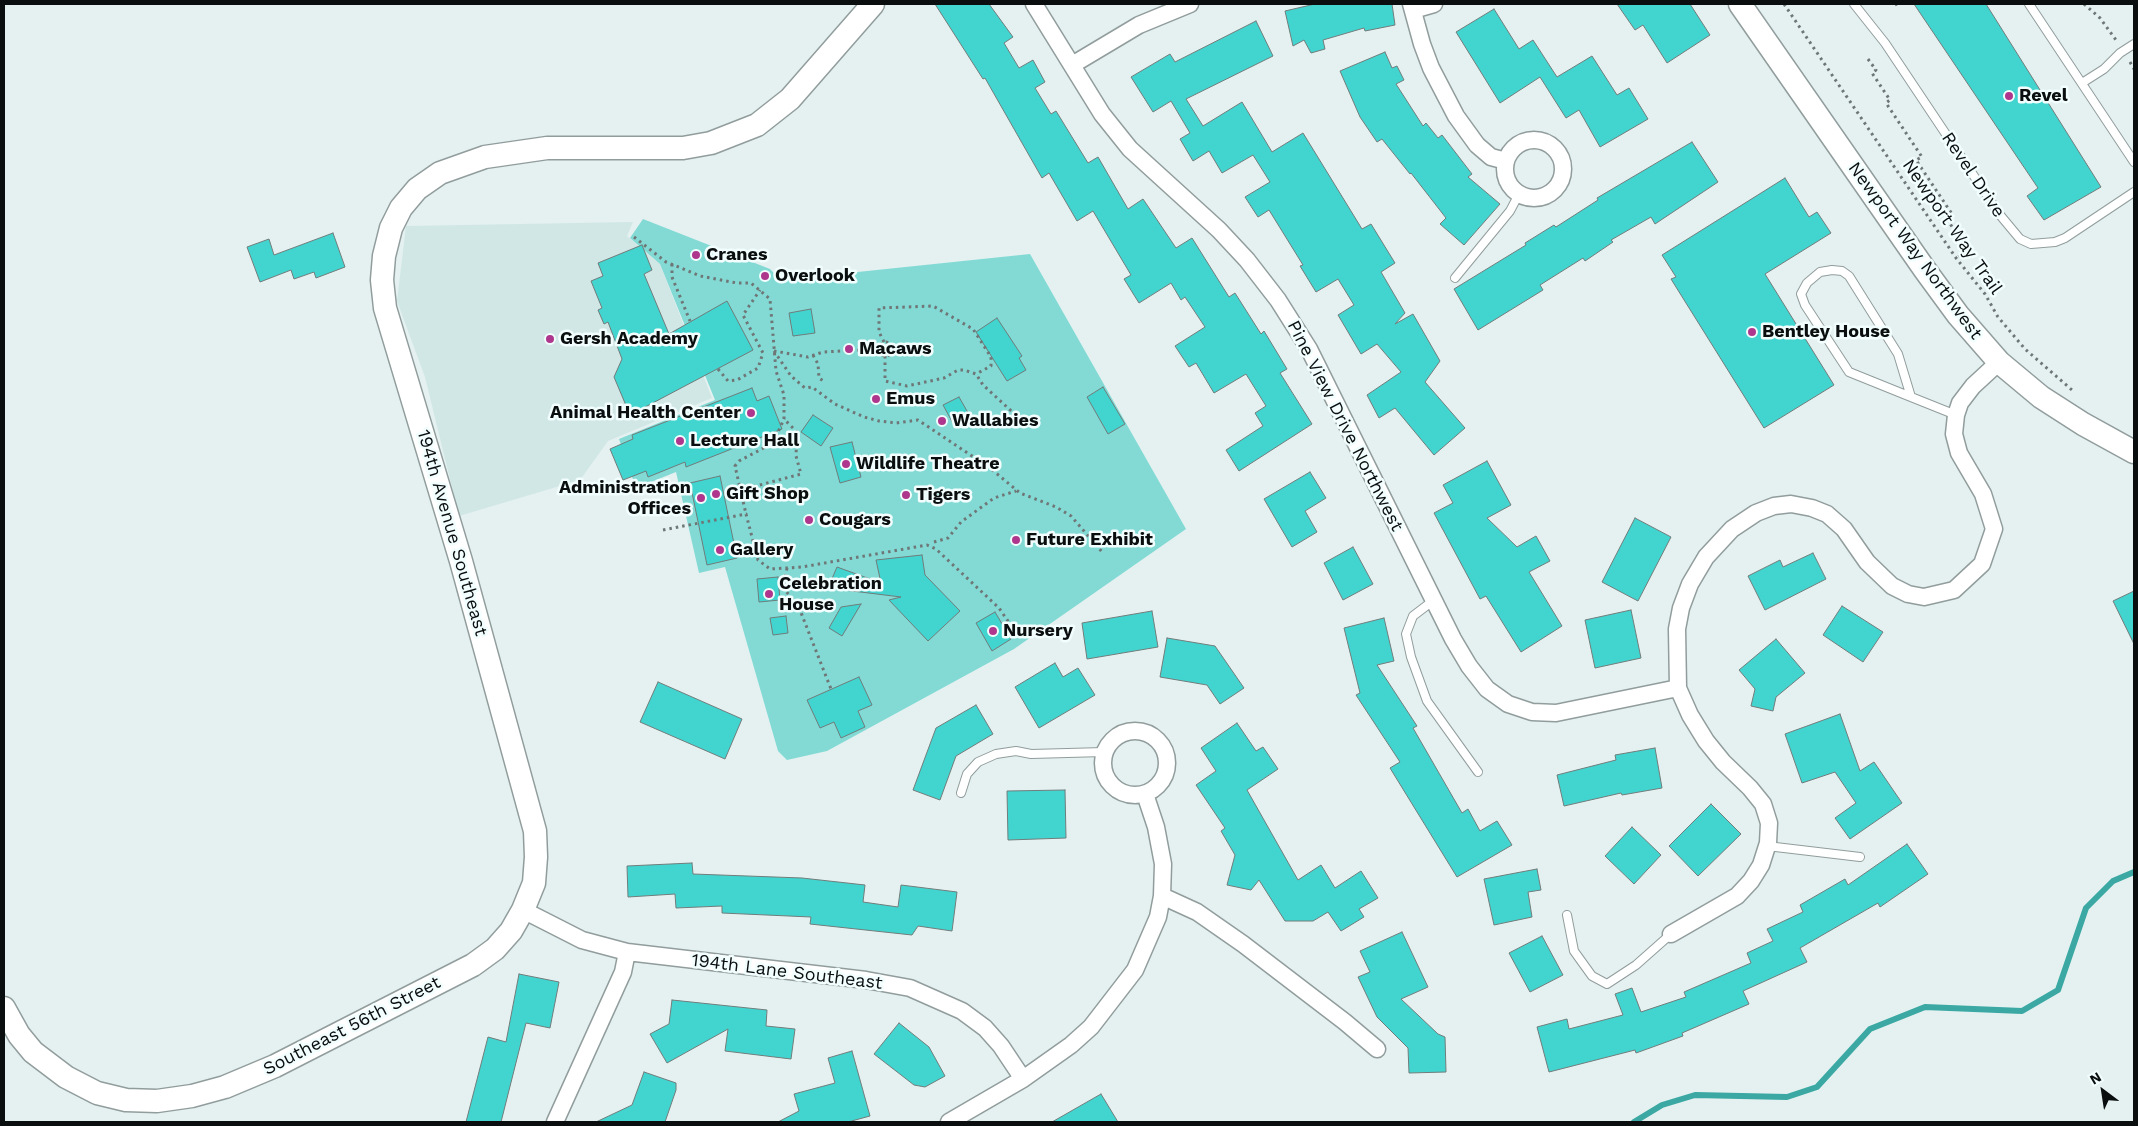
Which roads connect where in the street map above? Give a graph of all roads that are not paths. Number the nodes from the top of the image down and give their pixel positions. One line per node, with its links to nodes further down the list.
1 (873, 4): 30 (street, 194th Avenue Southeast)
2 (1034, 4): 10 (street, Pine View Drive Northwest)
3 (1190, 4): 10 (street)
4 (1434, 4): 8 (street)
5 (1740, 4): 17 (street, Newport Way Northwest)
6 (1854, 4): 14 (lane, Revel Drive)
7 (2029, 4): 11 (lane)
8 (1412, 7): 12 (street)
9 (2134, 44): 11 (lane)
10 (1072, 65): 21 (street, Pine View Drive Northwest)
11 (2082, 83): 13 (lane)
12 (1506, 161): 15 (street); 15 (street)
13 (2134, 162)
14 (2134, 192)
15 (1519, 194): 16 (lane)
16 (1454, 278)
17 (1999, 362): 19 (street); 20 (street, Newport Way Northwest)
18 (1911, 397): 18 (lane); 19 (lane)
19 (1956, 415): 22 (street)
20 (2134, 452)
21 (1434, 600): 22 (street, Pine View Drive Northwest); 24 (lane)
22 (1678, 688): 27 (street)
23 (1104, 752): 25 (lane); 26 (street); 26 (street)
24 (1478, 772)
25 (961, 794)
26 (1145, 794): 29 (street)
27 (1767, 846): 28 (lane); 32 (street)
28 (1860, 857)
29 (1162, 896): 35 (street); 36 (street)
30 (523, 910): 33 (street, 194th Lane Southeast); 34 (street, Southeast 56th Street)
31 (1567, 915): 32 (lane)
32 (1671, 934)
33 (627, 952): 36 (street, 194th Lane Southeast); 37 (street)
34 (4, 1008)
35 (1377, 1049)
36 (1022, 1079): 38 (street)
37 (555, 1122)
38 (949, 1122)

